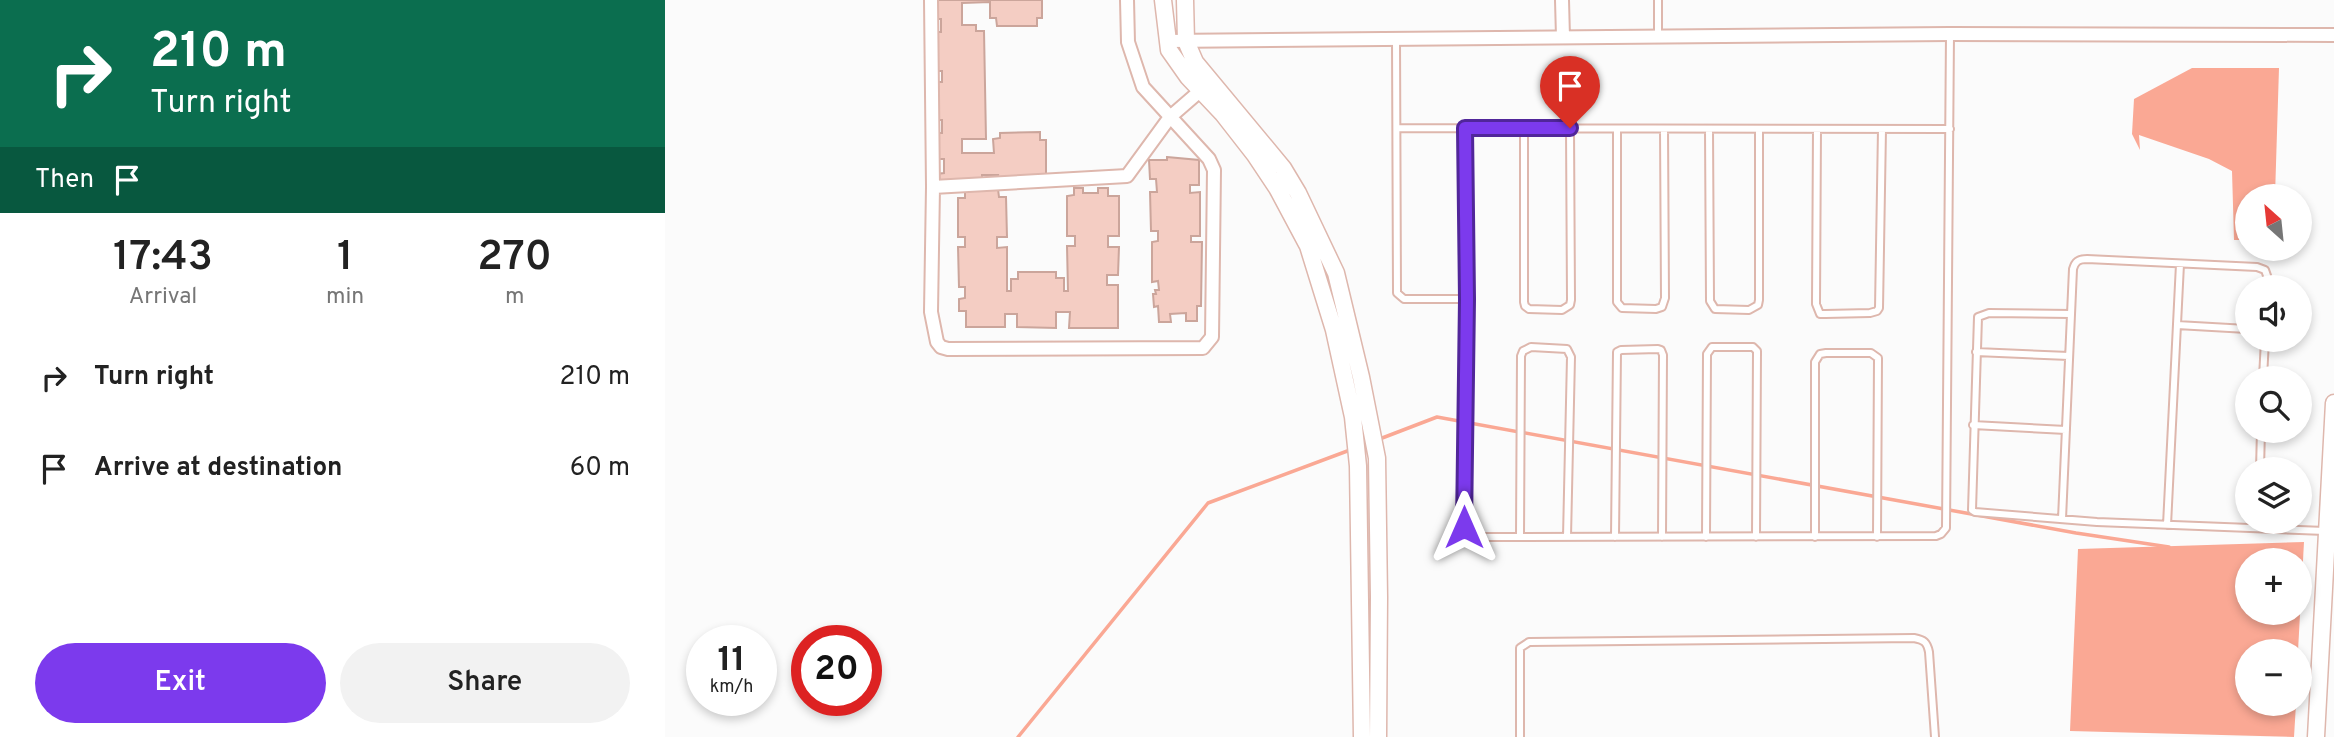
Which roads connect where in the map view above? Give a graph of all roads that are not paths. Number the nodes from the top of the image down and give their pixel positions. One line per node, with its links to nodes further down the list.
1 (931, 0): 27 (street)
2 (1127, 0): 15 (street)
3 (1163, 0): 12 (street)
4 (1185, 0): 13 (street)
5 (1562, 0): 9 (street)
6 (1658, 0): 10 (lane)
7 (1950, 34): 8 (street); 10 (street); 26 (lane)
8 (2334, 34)
9 (1563, 37): 10 (street); 11 (street)
10 (1658, 37)
11 (1396, 39): 13 (street); 16 (lane)
12 (1167, 41): 13 (street); 14 (street)
13 (1186, 41): 54 (street)
14 (1200, 91): 15 (street); 53 (street)
15 (1170, 117): 27 (street); 27 (street)
16 (1398, 128): 17 (lane); 30 (lane)
17 (1465, 128): 18 (lane); 30 (lane)
18 (1524, 128): 19 (lane); 19 (lane)
19 (1570, 128): 20 (lane)
20 (1617, 128): 22 (lane); 22 (lane)
21 (1759, 128): 23 (lane); 23 (lane); 24 (lane)
22 (1664, 129): 23 (lane)
23 (1709, 129)
24 (1817, 129): 25 (lane); 25 (lane)
25 (1882, 129): 26 (lane)
26 (1950, 129): 52 (lane)
27 (933, 187)
28 (2180, 264): 29 (lane); 31 (lane); 32 (lane)
29 (2266, 275)
30 (1467, 299): 45 (lane)
31 (2071, 314): 34 (lane); 35 (lane)
32 (2177, 325): 33 (lane); 41 (lane)
33 (2235, 327)
34 (1976, 352): 35 (lane); 37 (lane)
35 (2069, 356): 38 (lane)
36 (2334, 403): 39 (street)
37 (1973, 425): 38 (lane); 40 (lane)
38 (2066, 430): 40 (lane)
39 (2331, 498): 44 (street)
40 (2062, 520): 41 (lane)
41 (2168, 525): 42 (lane)
42 (2235, 525)
43 (2312, 530): 44 (lane)
44 (2327, 531): 57 (street)
45 (1520, 537): 46 (lane); 46 (lane)
46 (1567, 537): 47 (lane)
47 (1615, 537): 48 (lane); 48 (lane)
48 (1662, 537): 49 (lane)
49 (1706, 537): 50 (lane); 50 (lane)
50 (1756, 537): 51 (lane)
51 (1815, 537): 52 (lane); 52 (lane)
52 (1877, 537)
53 (1362, 737)
54 (1378, 737)
55 (1520, 737): 56 (lane)
56 (1935, 737)
57 (2316, 737)

